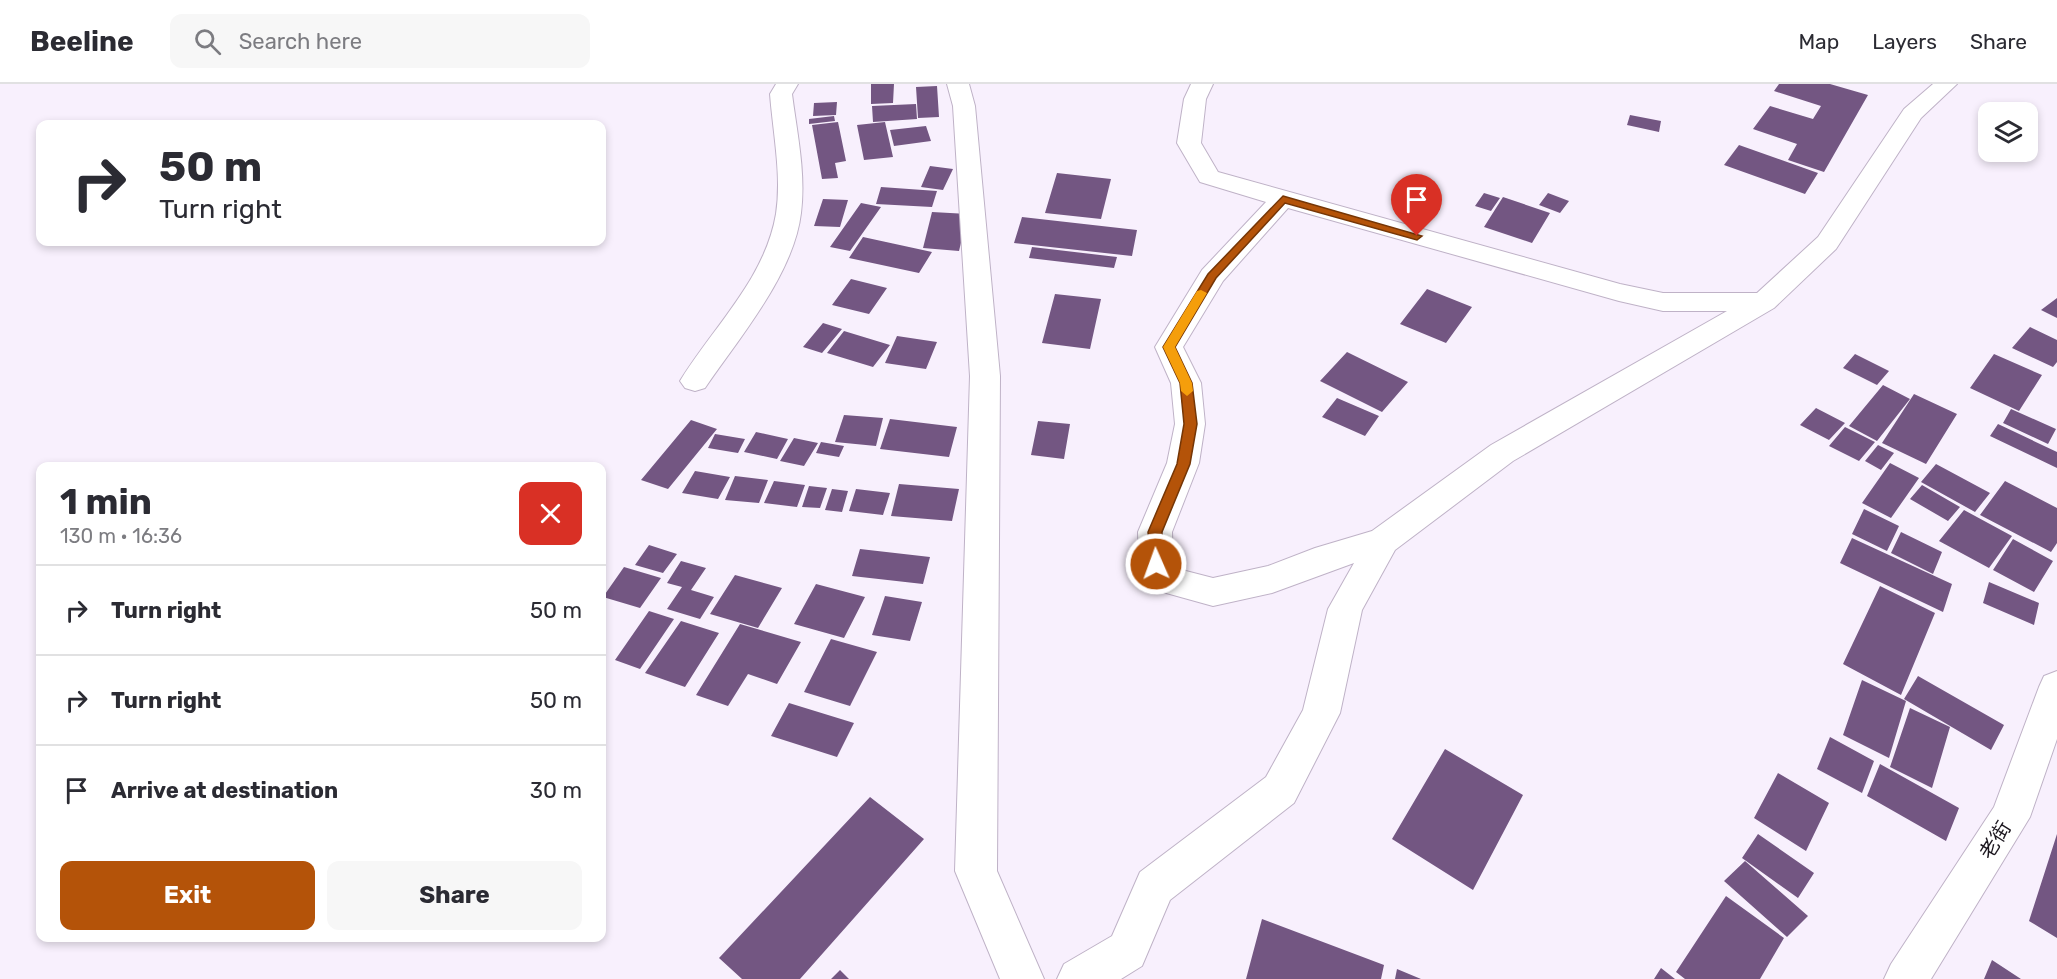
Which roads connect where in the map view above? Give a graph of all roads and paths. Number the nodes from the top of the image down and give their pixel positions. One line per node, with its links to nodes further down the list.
1 (787, 84): 7 (street)
2 (958, 84): 10 (street)
3 (1202, 84): 5 (street)
4 (1946, 84): 6 (street)
5 (1283, 199): 6 (street); 8 (street)
6 (1764, 302): 8 (street)
7 (695, 381)
8 (1383, 541): 11 (street)
9 (2057, 687): 12 (street, 老街)
10 (1022, 979)
11 (1079, 979)
12 (1906, 979)

